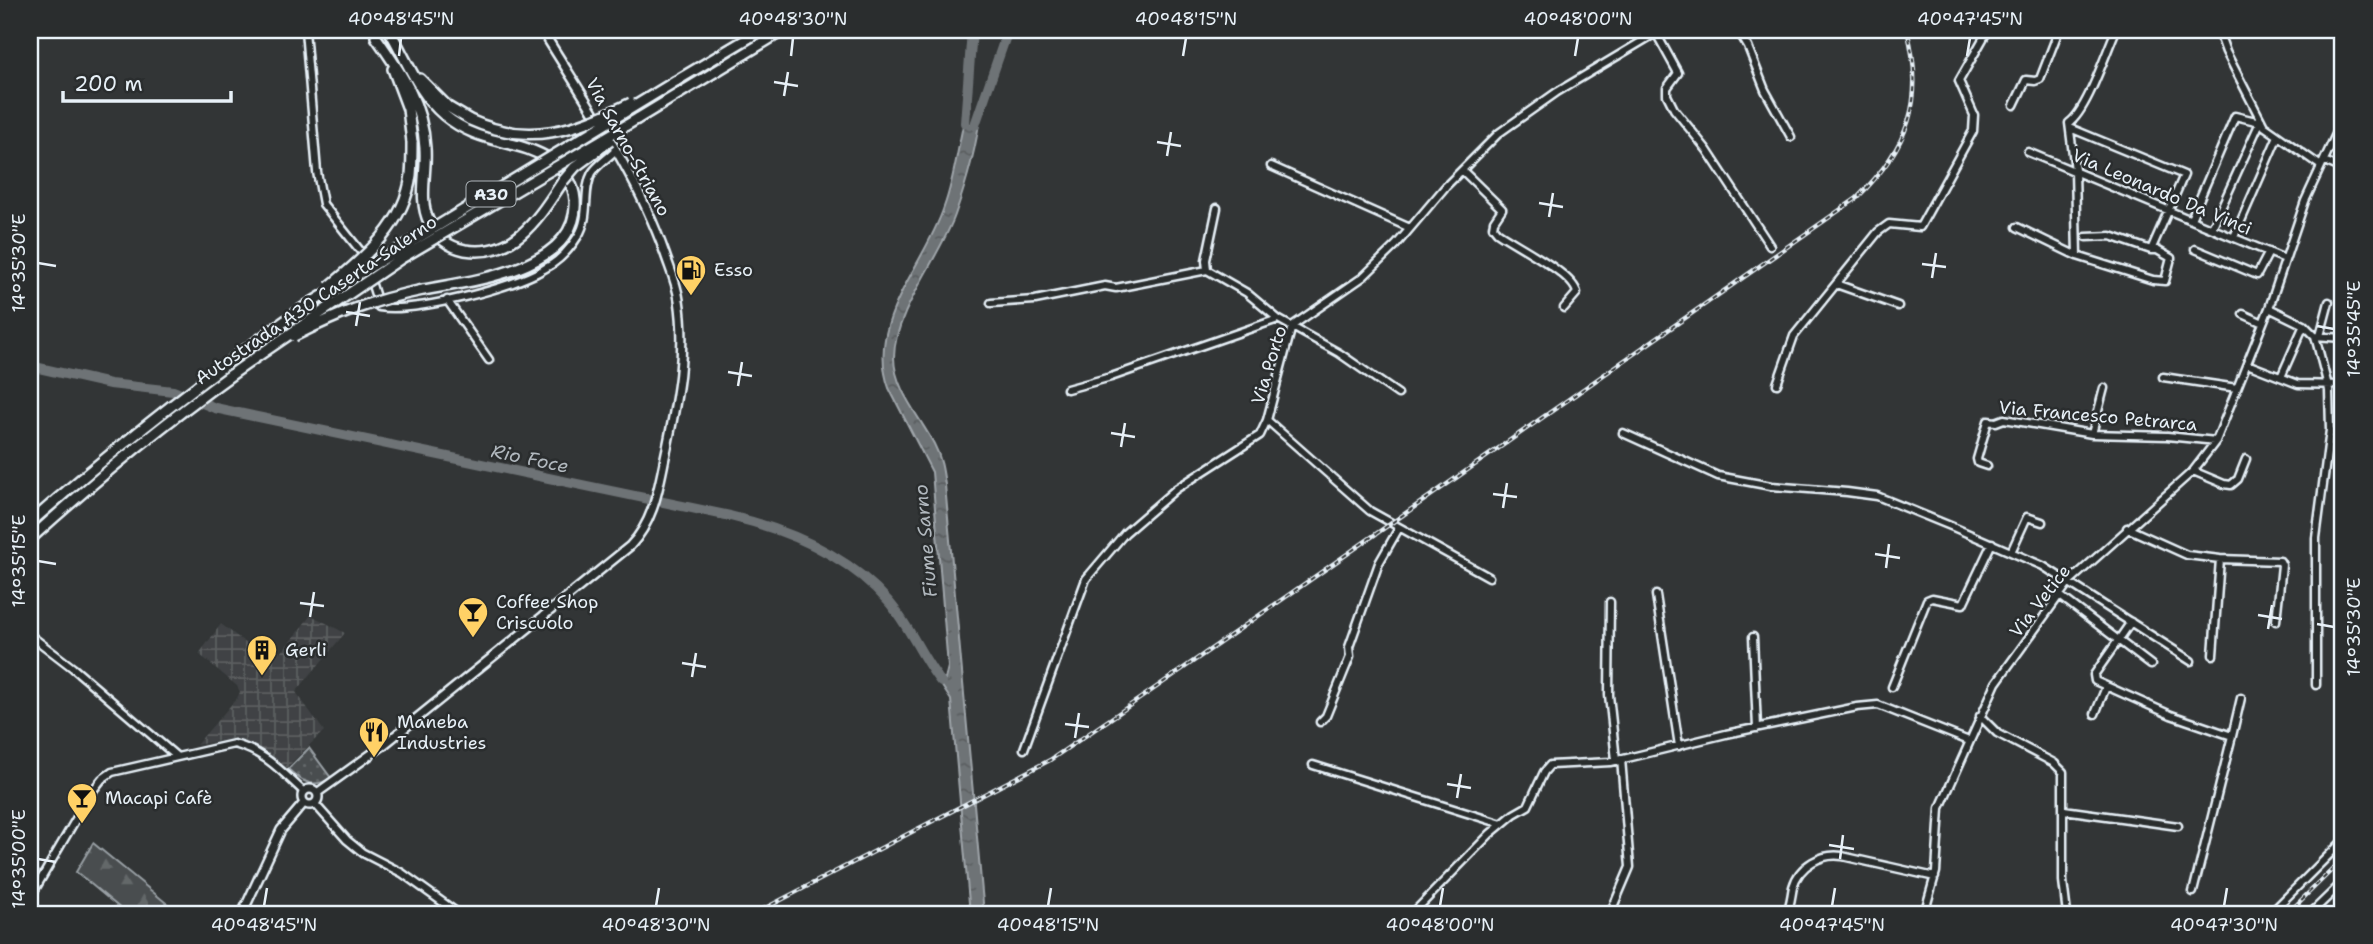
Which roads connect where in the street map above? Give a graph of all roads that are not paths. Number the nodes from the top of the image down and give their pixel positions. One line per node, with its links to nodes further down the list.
1 (305, 30): 45 (street)
2 (389, 30): 13 (highway)
3 (542, 30): 22 (main road, Via Sarno-Striano)
4 (762, 30): 14 (highway, Autostrada A30 Caserta-Salerno / A30)
5 (784, 30): 16 (highway, Autostrada A30 Caserta-Salerno / A30)
6 (1738, 30): 21 (street)
7 (1987, 30): 44 (street)
8 (2059, 30): 15 (street)
9 (2116, 30): 19 (street)
10 (2218, 30): 18 (street)
11 (1659, 31): 27 (street, Via Porto); 37 (street)
12 (375, 33): 16 (highway, bridge); 48 (highway, bridge)
13 (408, 64): 14 (highway, bridge); 59 (highway, bridge)
14 (677, 81): 48 (highway, Autostrada A30 Caserta-Salerno / A30, bridge)
15 (2014, 105)
16 (637, 119): 59 (highway, Autostrada A30 Caserta-Salerno / A30, bridge)
17 (2343, 119): 24 (street, Via Vetice)
18 (2261, 121): 20 (street); 31 (street); 33 (street)
19 (2070, 128): 28 (street); 30 (street)
20 (2278, 136): 24 (street); 36 (street)
21 (1791, 137)
22 (615, 151): 45 (street); 117 (main road, Via Sarno-Striano)
23 (2028, 152): 28 (street, Via Leonardo Da Vinci)
24 (2323, 164): 26 (street); 42 (street, Via Vetice)
25 (1272, 166): 34 (street)
26 (2343, 169)
27 (1462, 170): 34 (street, Via Porto); 50 (street)
28 (2076, 170): 30 (street, Via Leonardo Da Vinci); 41 (street)
29 (1217, 208): 43 (street)
30 (2168, 210): 31 (street, Via Leonardo Da Vinci); 39 (street)
31 (2191, 219): 33 (street, Via Leonardo Da Vinci)
32 (2017, 228): 41 (street)
33 (2213, 228): 36 (street, Via Leonardo Da Vinci)
34 (1410, 229): 56 (street, Via Porto)
35 (2086, 237): 39 (street)
36 (2234, 237): 40 (street, Via Leonardo Da Vinci)
37 (1770, 246)
38 (2195, 249): 40 (street)
39 (2151, 250): 41 (street)
40 (2269, 252): 42 (street, Via Leonardo Da Vinci)
41 (2077, 256)
42 (2285, 258): 51 (street, Via Vetice)
43 (1207, 270): 47 (street); 53 (street)
44 (1836, 284): 49 (street); 64 (street)
45 (447, 300): 60 (street)
46 (2329, 302): 57 (street)
47 (991, 303)
48 (306, 306): 81 (highway, Autostrada A30 Caserta-Salerno / A30)
49 (1898, 306)
50 (1564, 308)
51 (2269, 308): 54 (street, Via Vetice); 55 (street)
52 (2243, 314): 54 (street)
53 (1278, 319): 56 (street); 69 (street)
54 (2263, 323): 61 (street, Via Vetice)
55 (2304, 325): 57 (street); 63 (street)
56 (1292, 326): 70 (street); 71 (street, Via Porto)
57 (2317, 336): 58 (street); 65 (street)
58 (2343, 338)
59 (265, 351): 84 (highway, Autostrada A30 Caserta-Salerno / A30)
60 (489, 360)
61 (2247, 364): 63 (street); 68 (street, Via Vetice)
62 (2163, 377): 68 (street)
63 (2281, 377): 65 (street)
64 (1777, 384)
65 (2328, 385): 66 (street); 72 (street)
66 (2343, 386)
67 (2104, 388): 74 (street)
68 (2237, 388): 76 (street, Via Vetice)
69 (1067, 389)
70 (1398, 394)
71 (1267, 420): 82 (street); 112 (street, Via Porto)
72 (2330, 430): 75 (street); 101 (street)
73 (1623, 433): 85 (street)
74 (2092, 434): 76 (street, Via Francesco Petrarca); 78 (street, Via Francesco Petrarca)
75 (2343, 440)
76 (2216, 441): 79 (street, Via Vetice)
77 (2246, 460): 79 (street)
78 (1987, 466)
79 (2193, 471): 83 (street, Via Vetice)
80 (2042, 522): 86 (street)
81 (30, 523)
82 (1399, 528): 88 (street); 107 (street)
83 (2127, 528): 87 (street); 89 (street, Via Vetice)
84 (30, 539)
85 (1992, 543): 86 (street); 102 (street)
86 (2011, 552): 89 (street)
87 (2220, 559): 93 (street); 98 (street)
88 (1489, 578)
89 (2069, 582): 91 (street, Via Vetice); 94 (street)
90 (1656, 595): 111 (street)
91 (2059, 596): 97 (street); 106 (street, Via Vetice)
92 (1610, 602): 114 (street)
93 (2276, 621)
94 (2131, 622): 97 (street); 99 (street)
95 (30, 635): 113 (street)
96 (1754, 637): 108 (street)
97 (2120, 639): 100 (street); 103 (street)
98 (2213, 655)
99 (2191, 661)
100 (2151, 665)
101 (2316, 685)
102 (1892, 687)
103 (2106, 687): 105 (street); 109 (street)
104 (2241, 698): 109 (street)
105 (2095, 714)
106 (1980, 716): 110 (street, Via Vetice); 120 (street)
107 (1320, 722)
108 (1757, 728): 110 (street); 111 (street)
109 (2232, 736): 126 (street)
110 (1969, 741): 124 (street, Via Vetice)
111 (1679, 746): 114 (street)
112 (1024, 749)
113 (176, 756): 116 (street); 127 (street)
114 (1619, 760): 121 (street); 131 (street)
115 (1313, 765): 121 (street)
116 (304, 792): 117 (main road); 118 (main road)
117 (317, 793): 119 (main road)
118 (304, 803): 119 (main road); 128 (main road)
119 (315, 804): 129 (street)
120 (2064, 810): 122 (street); 134 (street)
121 (1502, 824): 130 (street)
122 (2179, 826)
123 (2343, 841): 135 (street)
124 (1935, 877): 132 (street); 133 (street, Via Vetice)
125 (2343, 882): 136 (street)
126 (2193, 892)
127 (30, 898)
128 (242, 914)
129 (459, 914)
130 (1412, 914)
131 (1610, 914)
132 (1786, 914)
133 (1924, 914)
134 (2067, 914)
135 (2270, 914)
136 (2310, 914)

